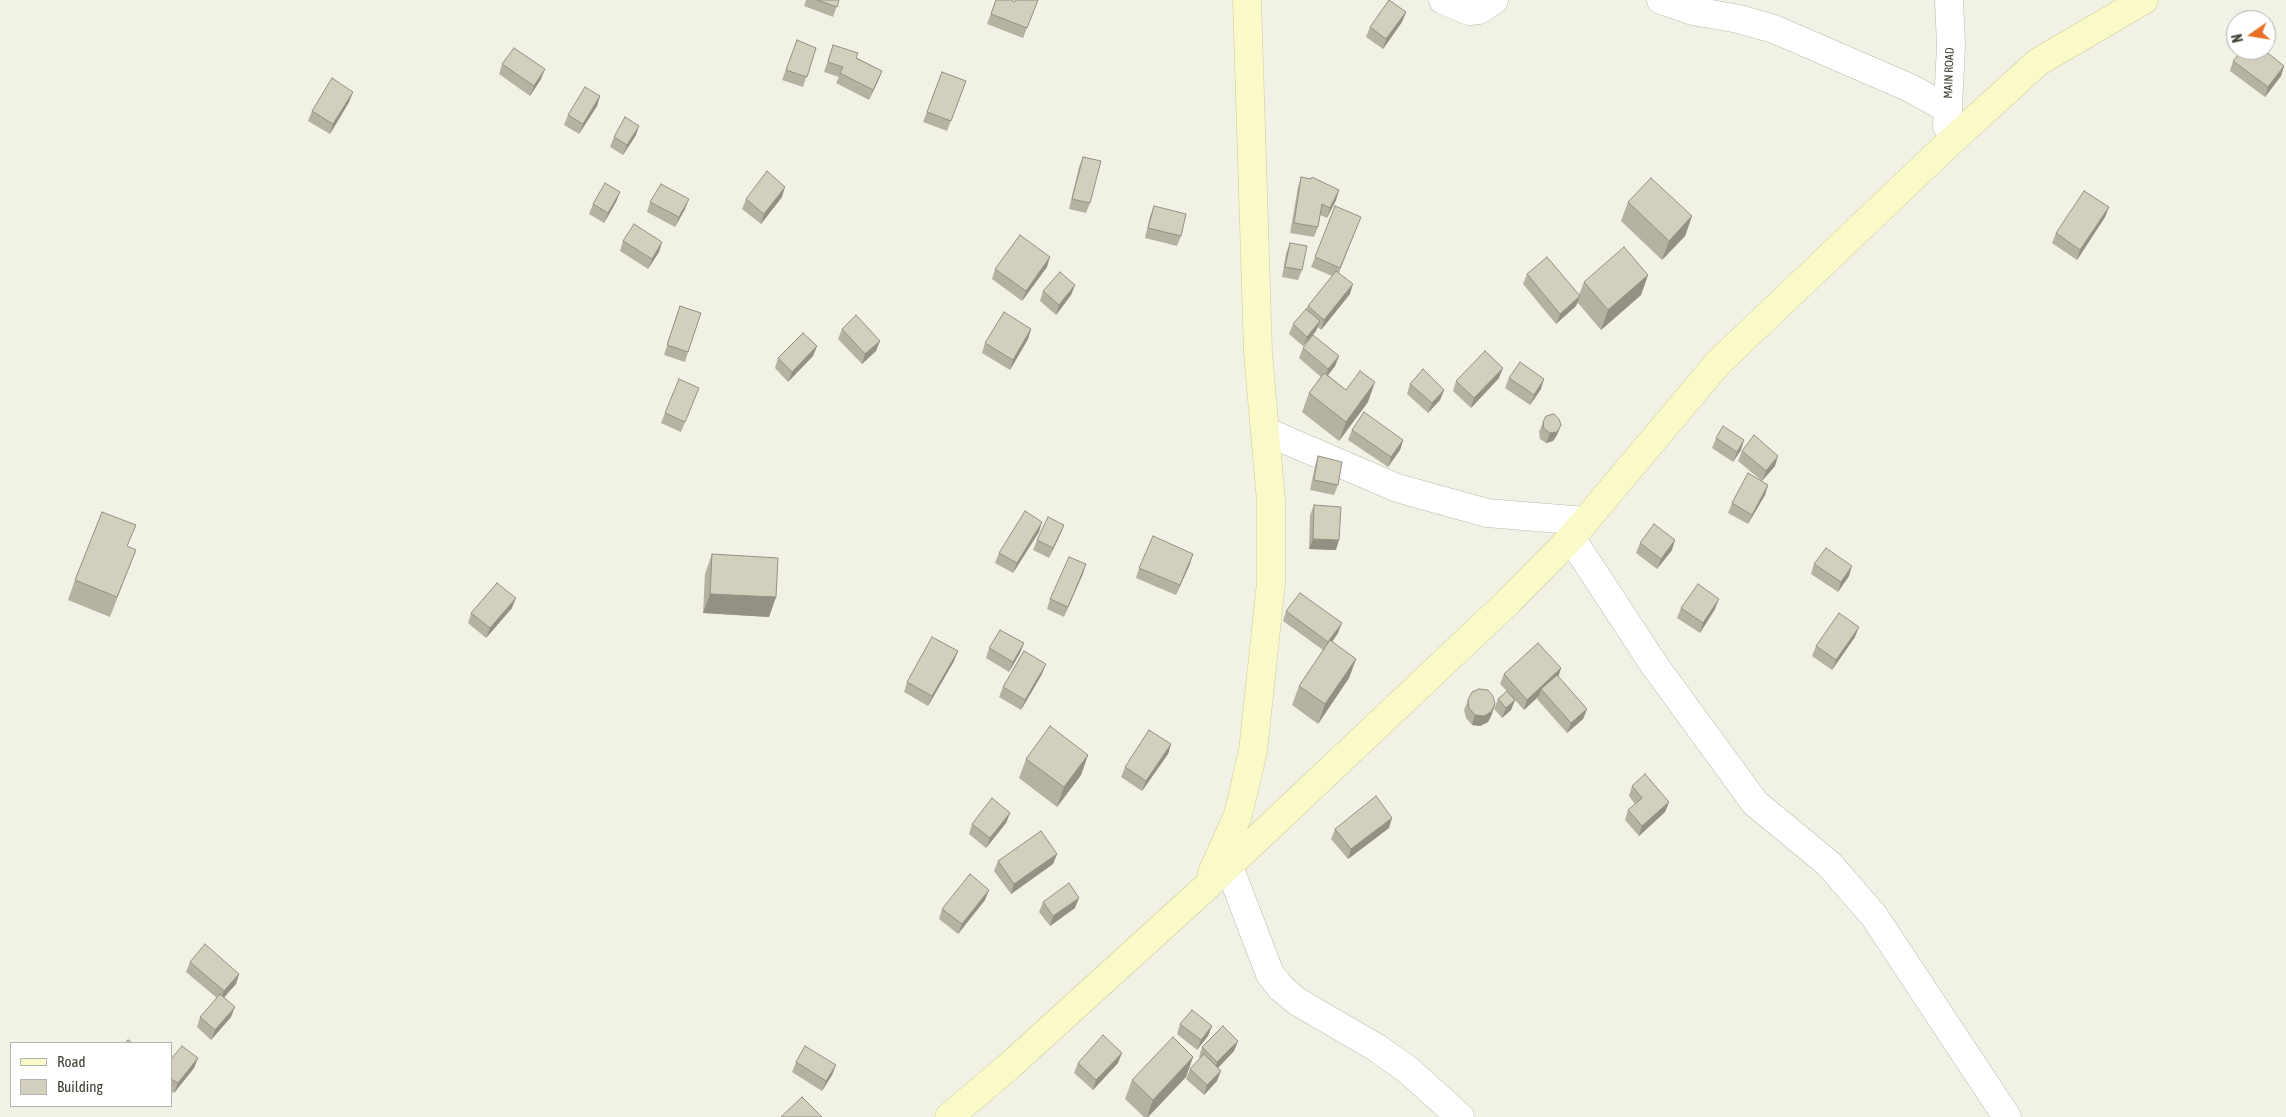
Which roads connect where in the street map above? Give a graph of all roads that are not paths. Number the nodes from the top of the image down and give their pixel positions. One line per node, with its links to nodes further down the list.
1 (1247, 0): 9 (street)
2 (1443, 0): 3 (street)
3 (1494, 0)
4 (1661, 0): 7 (street)
5 (1949, 0): 7 (street, MAIN ROAD)
6 (2144, 0): 8 (street)
7 (1948, 109): 8 (street, MAIN ROAD)
8 (1946, 146): 10 (street)
9 (1265, 431): 10 (street); 12 (street)
10 (1578, 530): 11 (street); 15 (street)
11 (1228, 864): 12 (street); 14 (street)
12 (1205, 888): 13 (street)
13 (949, 1117)
14 (1460, 1117)
15 (2007, 1117)

